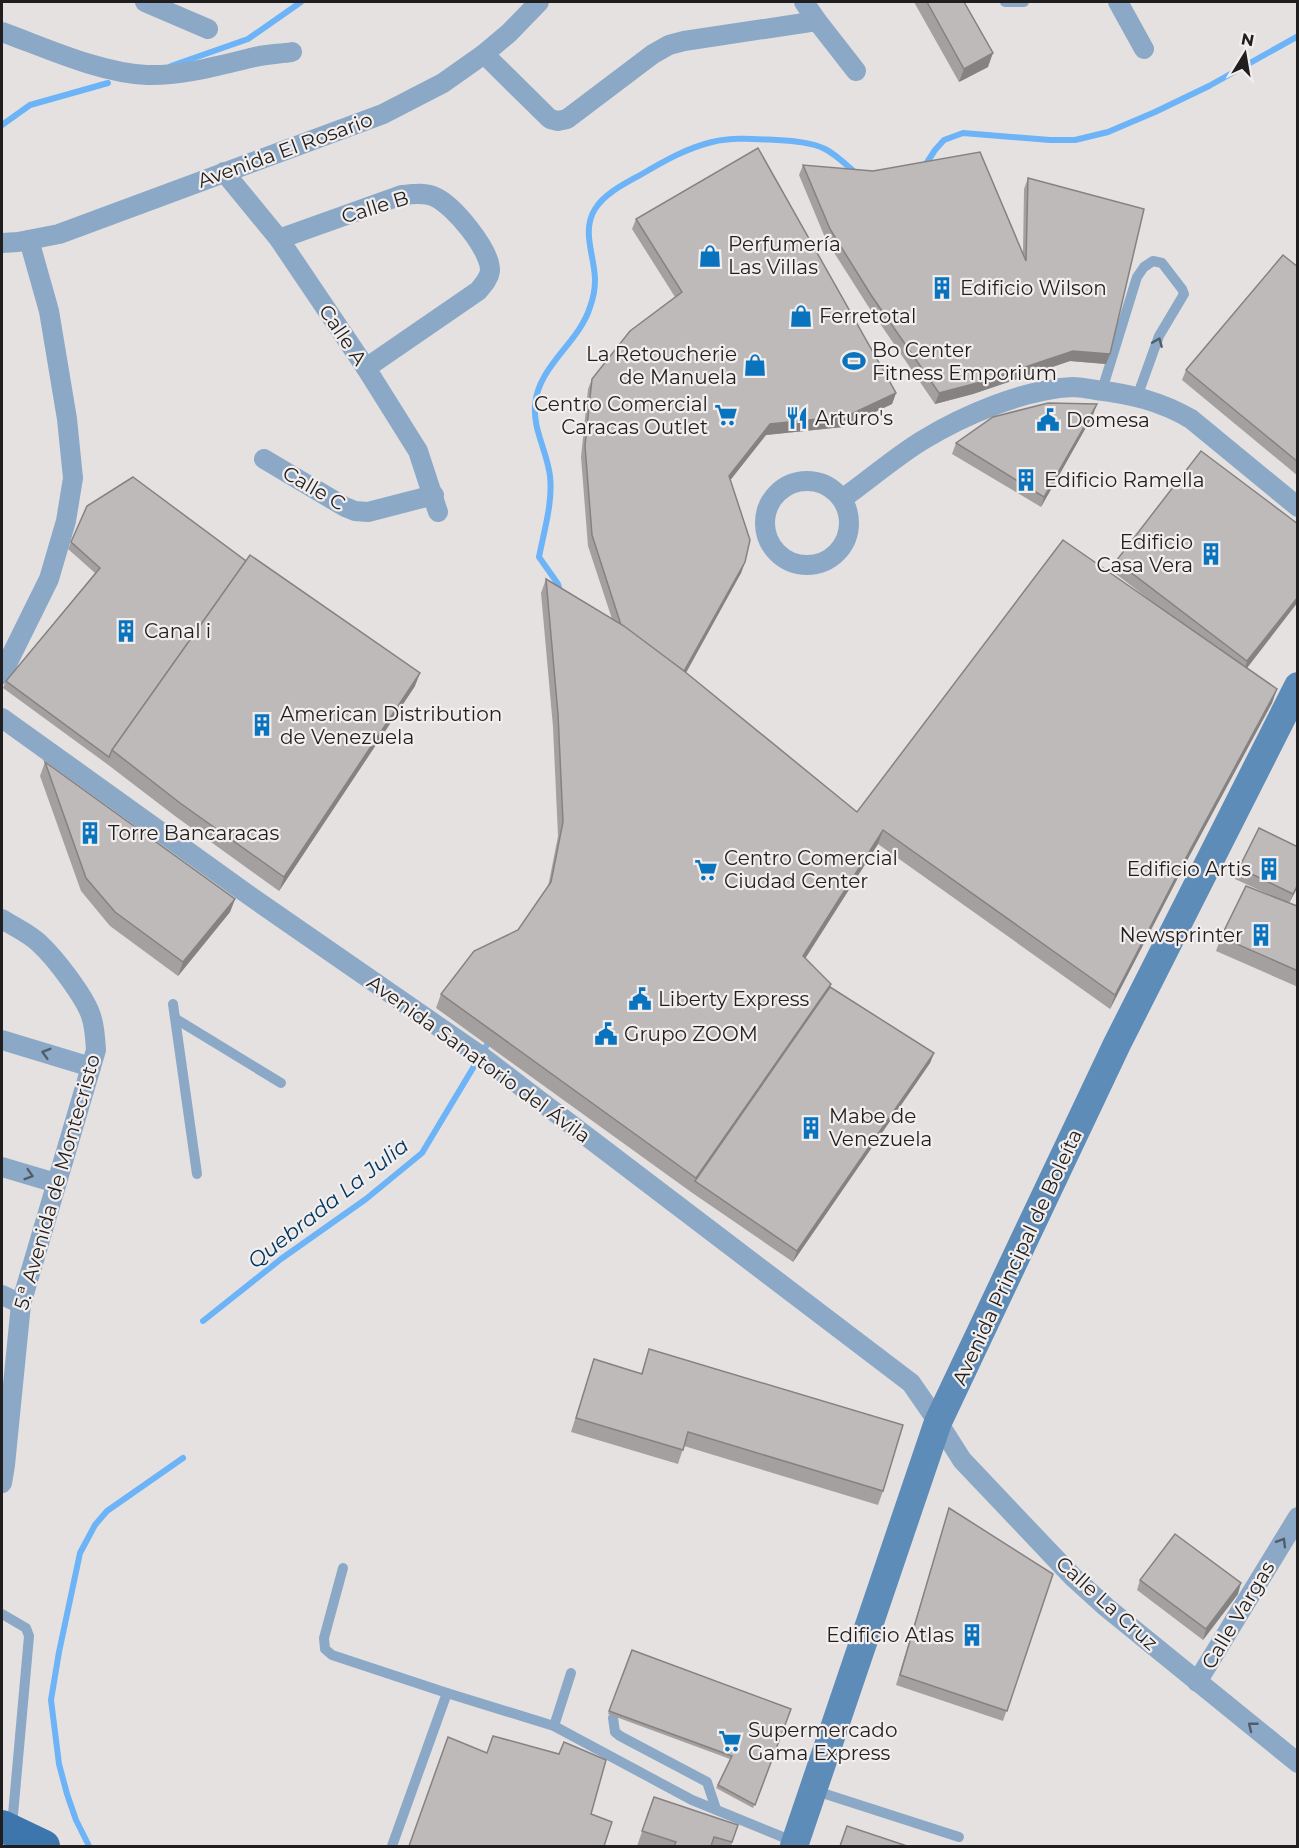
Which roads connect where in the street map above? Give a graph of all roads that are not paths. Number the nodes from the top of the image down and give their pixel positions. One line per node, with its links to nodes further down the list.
1 (145, 2): 8 (street)
2 (539, 2): 12 (street, Avenida El Rosario)
3 (804, 2): 7 (street)
4 (1005, 2): 5 (lane)
5 (1024, 2)
6 (1118, 2): 10 (street)
7 (817, 21): 12 (street); 13 (street)
8 (208, 29)
9 (2, 32): 11 (street)
10 (1144, 49)
11 (292, 52)
12 (484, 54): 14 (street, Avenida El Rosario)
13 (856, 71)
14 (224, 172): 15 (street, Avenida El Rosario); 16 (street, Calle A)
15 (29, 240): 17 (street, Avenida El Rosario); 25 (street)
16 (279, 240): 18 (street, Calle A); 18 (street, Calle B)
17 (2, 243)
18 (366, 368): 23 (street, Calle A)
19 (1102, 390): 20 (street); 20 (lane, one-way to 19); 22 (street)
20 (1137, 397): 24 (street)
21 (264, 459): 23 (street, Calle C)
22 (842, 499): 22 (street)
23 (436, 503)
24 (1298, 507)
25 (2, 674)
26 (1297, 689): 39 (street, Avenida Principal de Boleíta)
27 (2, 718): 39 (street, Avenida Sanatorio del Ávila)
28 (2, 919): 32 (street, 5.ª Avenida de Montecristo)
29 (173, 1004): 30 (lane)
30 (176, 1019): 33 (lane); 35 (lane)
31 (2, 1040): 32 (street, one-way to 31)
32 (91, 1066): 36 (street, 5.ª Avenida de Montecristo)
33 (281, 1083)
34 (2, 1167): 36 (street, one-way to 36)
35 (196, 1174)
36 (56, 1184): 38 (street, 5.ª Avenida de Montecristo)
37 (2, 1295): 38 (street)
38 (21, 1304): 40 (street, 5.ª Avenida de Montecristo)
39 (938, 1422): 46 (street, Calle La Cruz); 51 (street, Avenida Principal de Boleíta)
40 (4, 1446): 41 (street, 5.ª Avenida de Montecristo)
41 (2, 1483)
42 (1298, 1517): 46 (street, Calle Vargas, one-way to 42)
43 (343, 1568): 47 (lane)
44 (2, 1614): 53 (lane)
45 (571, 1673): 49 (lane)
46 (1197, 1682): 50 (street, Calle La Cruz, one-way to 46)
47 (447, 1693): 49 (lane); 57 (lane)
48 (613, 1718): 52 (lane)
49 (554, 1726): 52 (lane)
50 (1298, 1763)
51 (813, 1790): 54 (lane); 55 (street, Avenida Principal de Boleíta)
52 (716, 1809): 55 (lane)
53 (7, 1829): 56 (main road)
54 (958, 1837)
55 (795, 1844)
56 (44, 1846)
57 (392, 1846)

